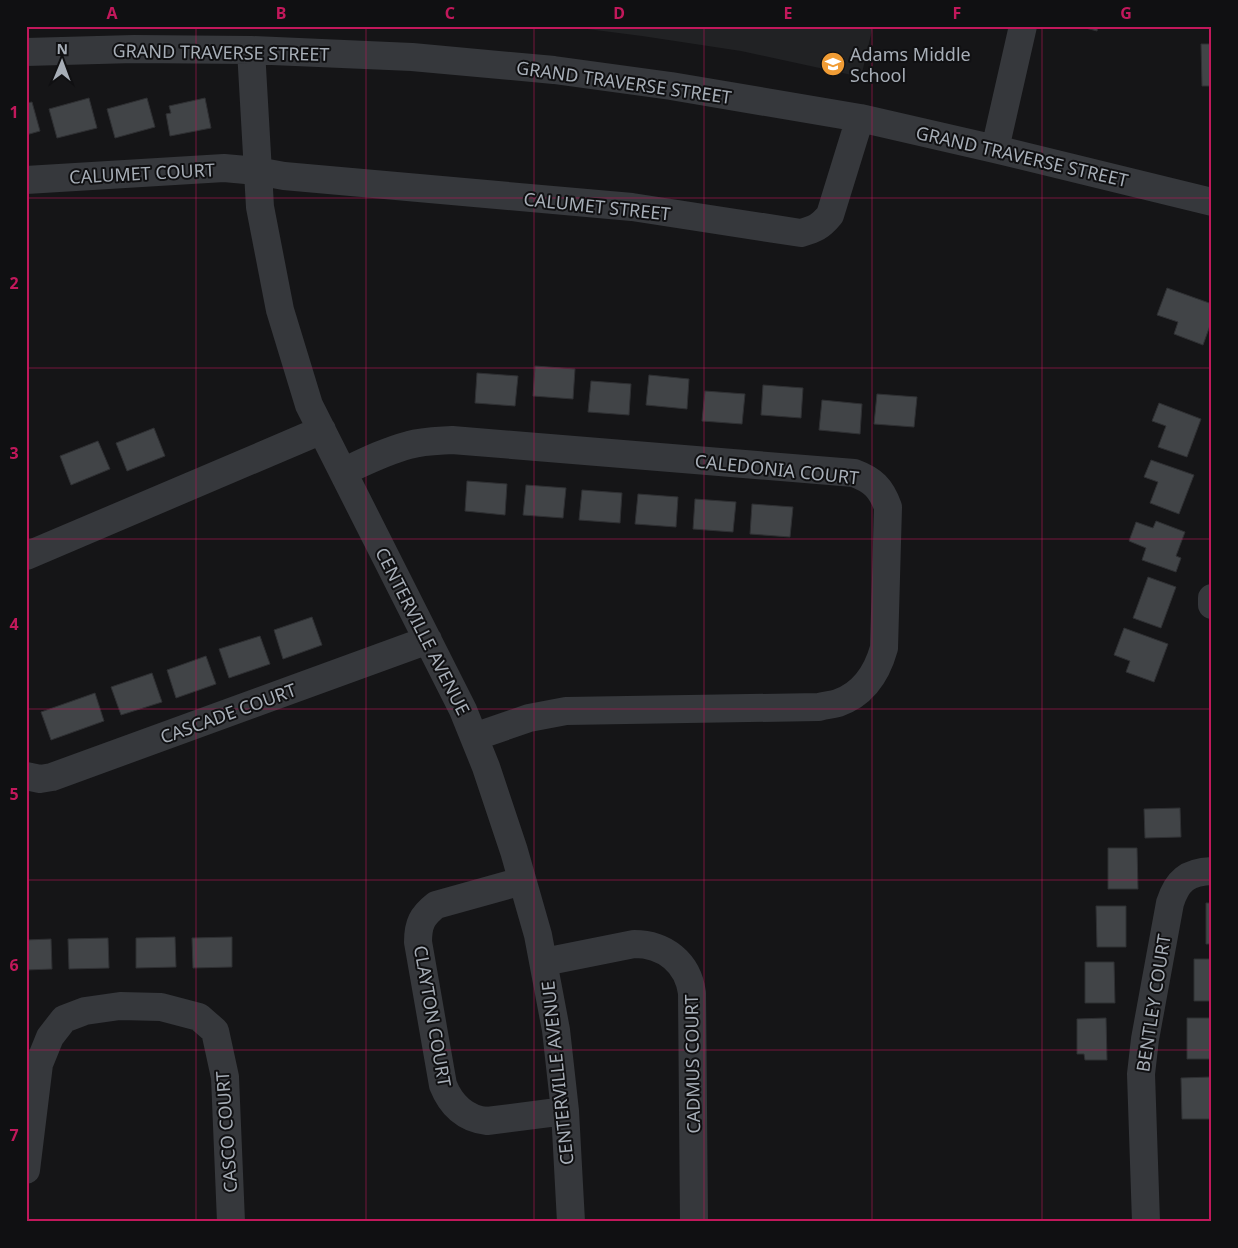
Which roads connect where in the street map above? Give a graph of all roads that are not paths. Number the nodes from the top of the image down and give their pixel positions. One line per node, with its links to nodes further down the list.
1 (1023, 26): 5 (street)
2 (250, 50): 3 (street, GRAND TRAVERSE STREET); 4 (street, GRAND TRAVERSE STREET); 6 (street, CENTERVILLE AVENUE)
3 (26, 52)
4 (860, 118): 5 (street, GRAND TRAVERSE STREET); 6 (street, CALUMET STREET)
5 (995, 149): 8 (street, GRAND TRAVERSE STREET)
6 (257, 171): 7 (street, CALUMET COURT); 9 (street, CENTERVILLE AVENUE)
7 (26, 180)
8 (1212, 202)
9 (322, 430): 10 (street, CENTERVILLE AVENUE); 11 (street)
10 (342, 472): 14 (street, CENTERVILLE AVENUE); 15 (street, CALEDONIA COURT)
11 (26, 556)
12 (1212, 598): 13 (street)
13 (1212, 605)
14 (428, 640): 15 (street, CENTERVILLE AVENUE); 16 (street, CASCADE COURT)
15 (474, 737): 18 (street, CENTERVILLE AVENUE)
16 (26, 776)
17 (1212, 871): 25 (street, BENTLEY COURT)
18 (522, 881): 19 (street, CENTERVILLE AVENUE); 20 (street, CLAYTON COURT)
19 (544, 962): 20 (street, CENTERVILLE AVENUE); 24 (street, CADMUS COURT)
20 (565, 1111): 23 (street, CENTERVILLE AVENUE)
21 (26, 1170): 22 (street, CASCO COURT)
22 (231, 1222)
23 (571, 1222)
24 (694, 1222)
25 (1146, 1222)

